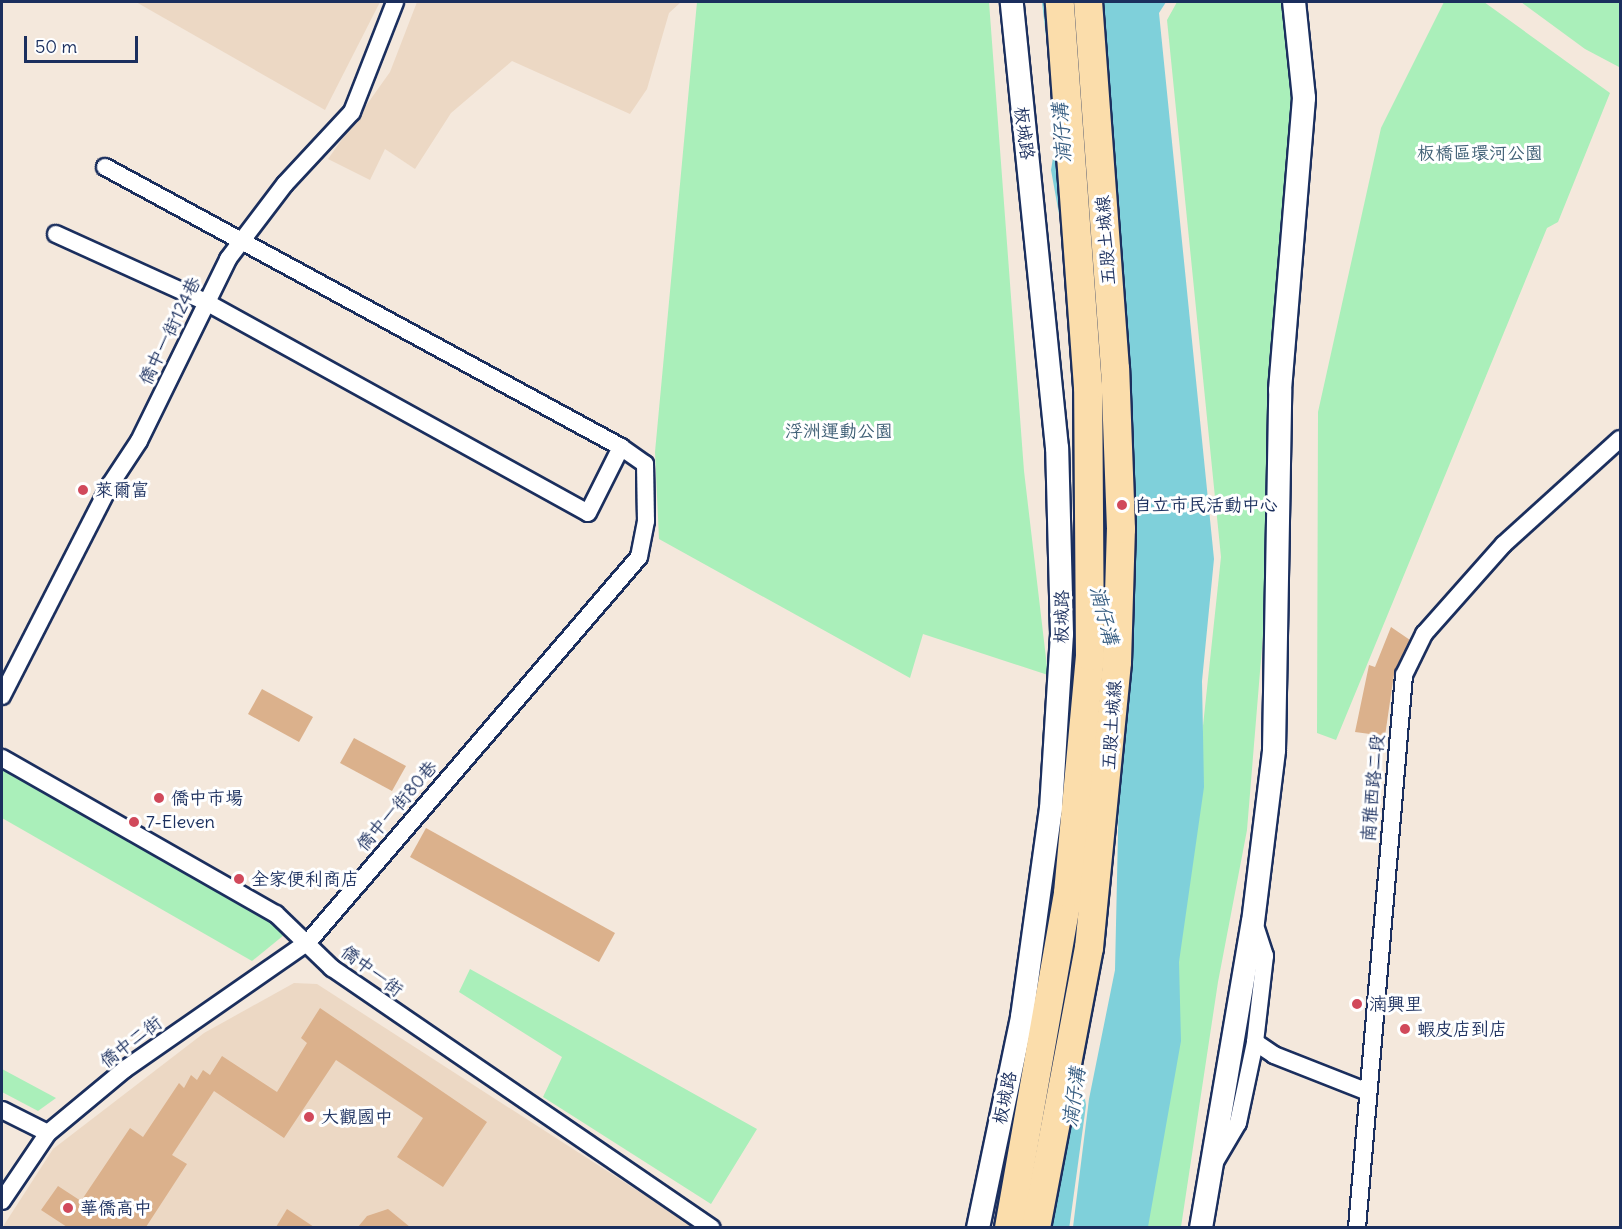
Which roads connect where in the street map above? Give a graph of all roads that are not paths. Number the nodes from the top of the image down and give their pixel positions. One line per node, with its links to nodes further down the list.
1 (395, 2): 8 (street, 僑中一街124巷)
2 (1012, 2): 23 (street, 板城路)
3 (1060, 2): 24 (highway, 五股土城線)
4 (1088, 2): 25 (highway, 五股土城線)
5 (1294, 2): 14 (street)
6 (105, 167): 8 (street, 僑中一街80巷)
7 (56, 234): 9 (street)
8 (240, 239): 9 (street, 僑中一街124巷); 11 (street, 僑中一街80巷)
9 (206, 302): 11 (street); 12 (street, 僑中一街124巷)
10 (1620, 439): 17 (street, 南雅西路二段)
11 (621, 447): 15 (street, 僑中一街80巷)
12 (2, 696)
13 (2, 758): 15 (street, 僑中一街)
14 (1253, 922): 16 (street); 20 (street)
15 (309, 941): 19 (street, 僑中二街); 22 (street, 僑中一街)
16 (1255, 1042): 17 (street); 20 (street)
17 (1368, 1092): 27 (street, 南雅西路二段)
18 (2, 1110): 19 (street)
19 (48, 1133): 21 (street, 僑中二街)
20 (1209, 1173): 26 (street)
21 (2, 1201)
22 (712, 1227)
23 (978, 1227)
24 (1009, 1227)
25 (1036, 1227)
26 (1201, 1227)
27 (1357, 1227)

